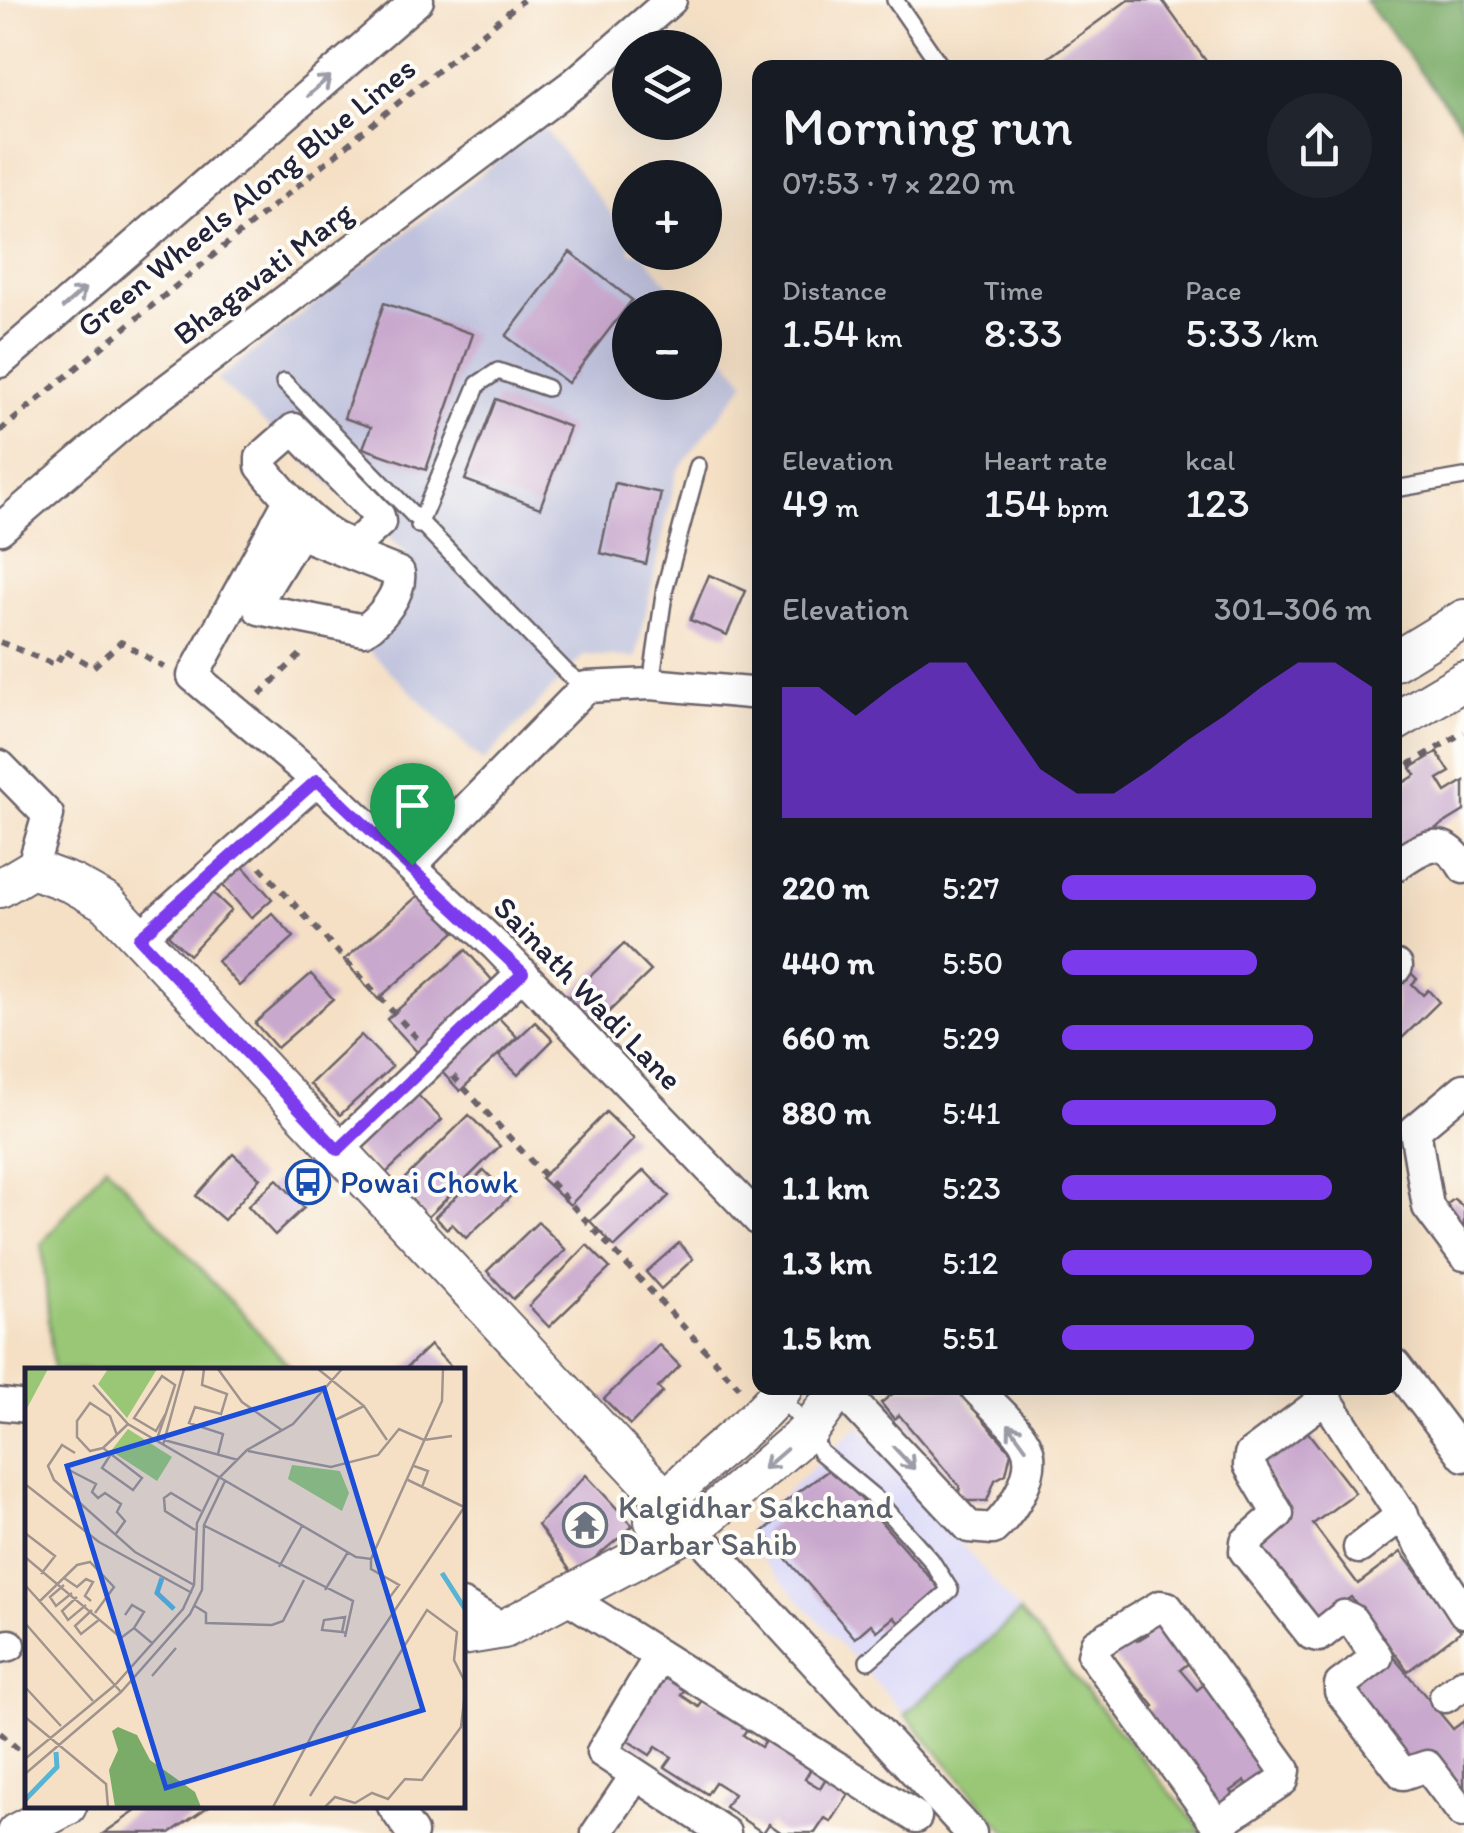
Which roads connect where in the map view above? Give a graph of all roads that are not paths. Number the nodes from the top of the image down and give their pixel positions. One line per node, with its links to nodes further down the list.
1 (418, 0): 5 (street, one-way to 1)
2 (671, 0): 13 (street, Bhagavati Marg)
3 (895, 0): 4 (lane)
4 (936, 60)
5 (0, 362)
6 (284, 382): 12 (lane)
7 (548, 388): 12 (lane)
8 (698, 466): 17 (lane)
9 (1464, 477): 10 (lane)
10 (1402, 488)
11 (288, 519): 22 (street, Sainath Wadi Lane)
12 (419, 525): 18 (lane)
13 (0, 530)
14 (1464, 619): 15 (street)
15 (1402, 657)
16 (1464, 681): 20 (street)
17 (651, 684): 18 (street); 19 (street)
18 (586, 687): 24 (street)
19 (752, 693)
20 (1402, 718)
21 (0, 766): 26 (street)
22 (317, 780): 24 (street, Sainath Wadi Lane); 27 (street)
23 (1402, 861): 25 (street)
24 (412, 865): 28 (street, Sainath Wadi Lane)
25 (1464, 868)
26 (16, 878): 27 (street)
27 (139, 938): 30 (street)
28 (523, 973): 30 (street); 31 (street, Sainath Wadi Lane)
29 (1464, 1089): 32 (street)
30 (338, 1150): 44 (street)
31 (752, 1212)
32 (1464, 1256)
33 (1402, 1374): 43 (street)
34 (834, 1395): 42 (street)
35 (846, 1395): 36 (street, one-way to 36)
36 (982, 1395)
37 (1320, 1395): 60 (street)
38 (1323, 1395): 45 (street)
39 (775, 1399): 42 (lane); 44 (street)
40 (0, 1404): 41 (street)
41 (25, 1406)
42 (810, 1429): 46 (street, one-way to 46); 55 (lane)
43 (1464, 1456)
44 (666, 1499): 46 (street); 48 (street)
45 (1403, 1514): 47 (street); 51 (street)
46 (693, 1529): 48 (street); 57 (street)
47 (1359, 1548)
48 (634, 1557): 49 (street)
49 (565, 1596): 52 (street); 54 (street)
50 (465, 1607): 52 (street)
51 (1464, 1612)
52 (504, 1629): 53 (street)
53 (465, 1636)
54 (659, 1657): 56 (street); 61 (street)
55 (868, 1661)
56 (636, 1775): 66 (street); 67 (street)
57 (932, 1790): 61 (street); 62 (street)
58 (63, 1808): 64 (street)
59 (394, 1808): 65 (street)
60 (1462, 1812)
61 (911, 1825)
62 (961, 1829)
63 (1220, 1829): 63 (street)
64 (16, 1833)
65 (412, 1833)
66 (598, 1833)
67 (725, 1833)

